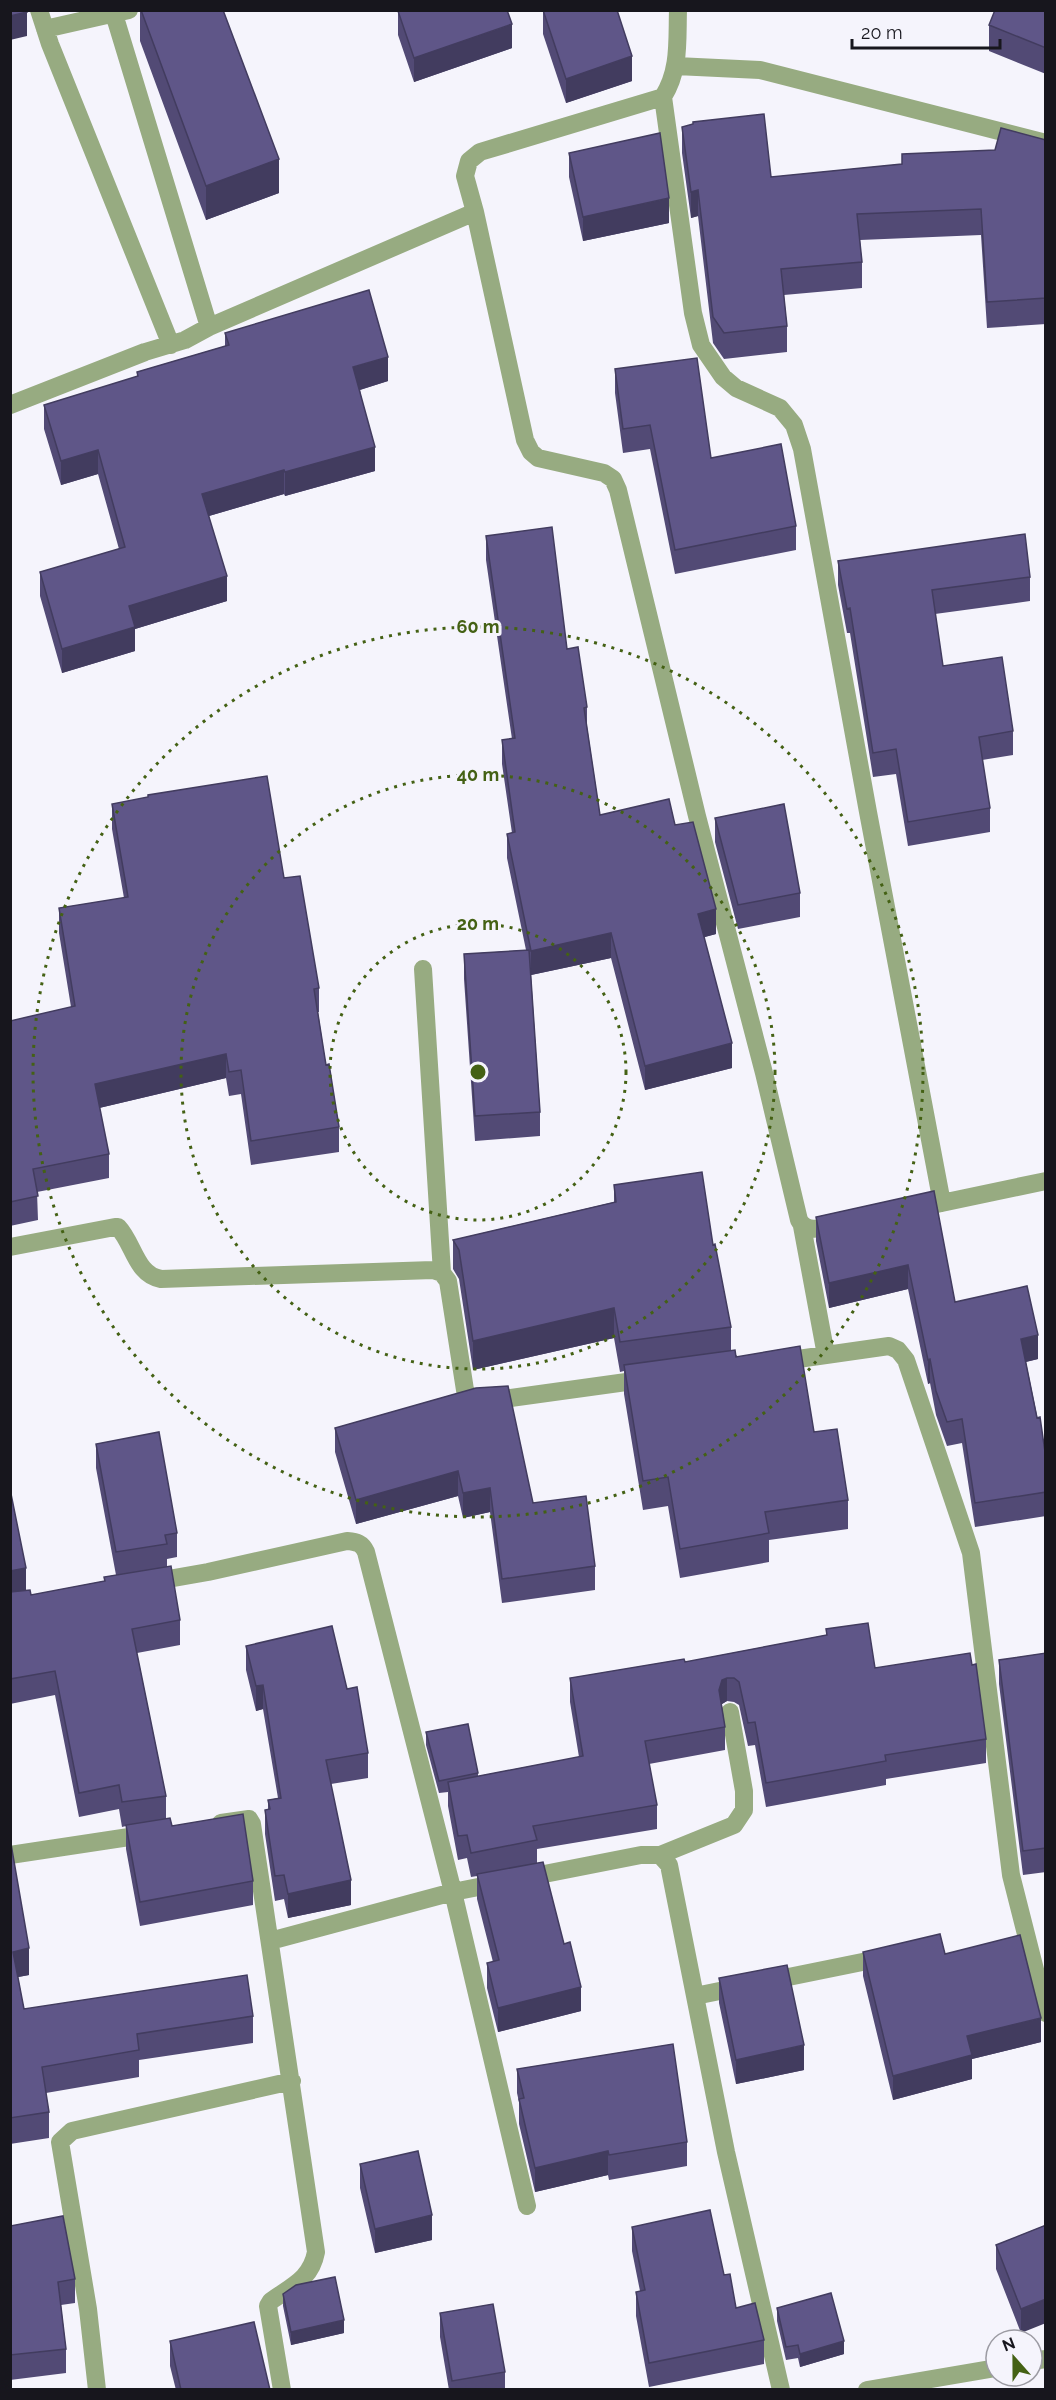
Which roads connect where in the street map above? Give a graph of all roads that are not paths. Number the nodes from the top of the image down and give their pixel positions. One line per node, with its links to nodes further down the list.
1 (39, 10): 4 (street)
2 (678, 10): 5 (street)
3 (121, 12): 4 (street); 9 (street)
4 (45, 29): 10 (street)
5 (676, 66): 6 (street); 7 (street)
6 (663, 97): 8 (street); 14 (street)
7 (1046, 143)
8 (475, 212): 9 (street); 17 (street)
9 (208, 327): 10 (street)
10 (171, 345): 11 (street)
11 (10, 405)
12 (423, 969): 19 (street)
13 (1046, 1181): 14 (street)
14 (942, 1203): 15 (street)
15 (898, 1212)
16 (854, 1221): 17 (street)
17 (802, 1226): 20 (street)
18 (10, 1247): 19 (street)
19 (442, 1273): 22 (street)
20 (826, 1355): 21 (street); 33 (street)
21 (759, 1364)
22 (670, 1376)
23 (128, 1586): 29 (street)
24 (730, 1712): 28 (street)
25 (204, 1826): 30 (street)
26 (170, 1831): 27 (street)
27 (10, 1856)
28 (660, 1856): 29 (street); 32 (street)
29 (453, 1892): 30 (street); 35 (street)
30 (270, 1941): 34 (street)
31 (905, 1954): 32 (street)
32 (695, 1996): 40 (street)
33 (1046, 2013)
34 (292, 2081): 38 (street); 39 (street)
35 (527, 2206)
36 (984, 2371): 37 (street)
37 (935, 2384): 41 (street)
38 (97, 2390)
39 (282, 2390)
40 (782, 2390)
41 (867, 2390)

